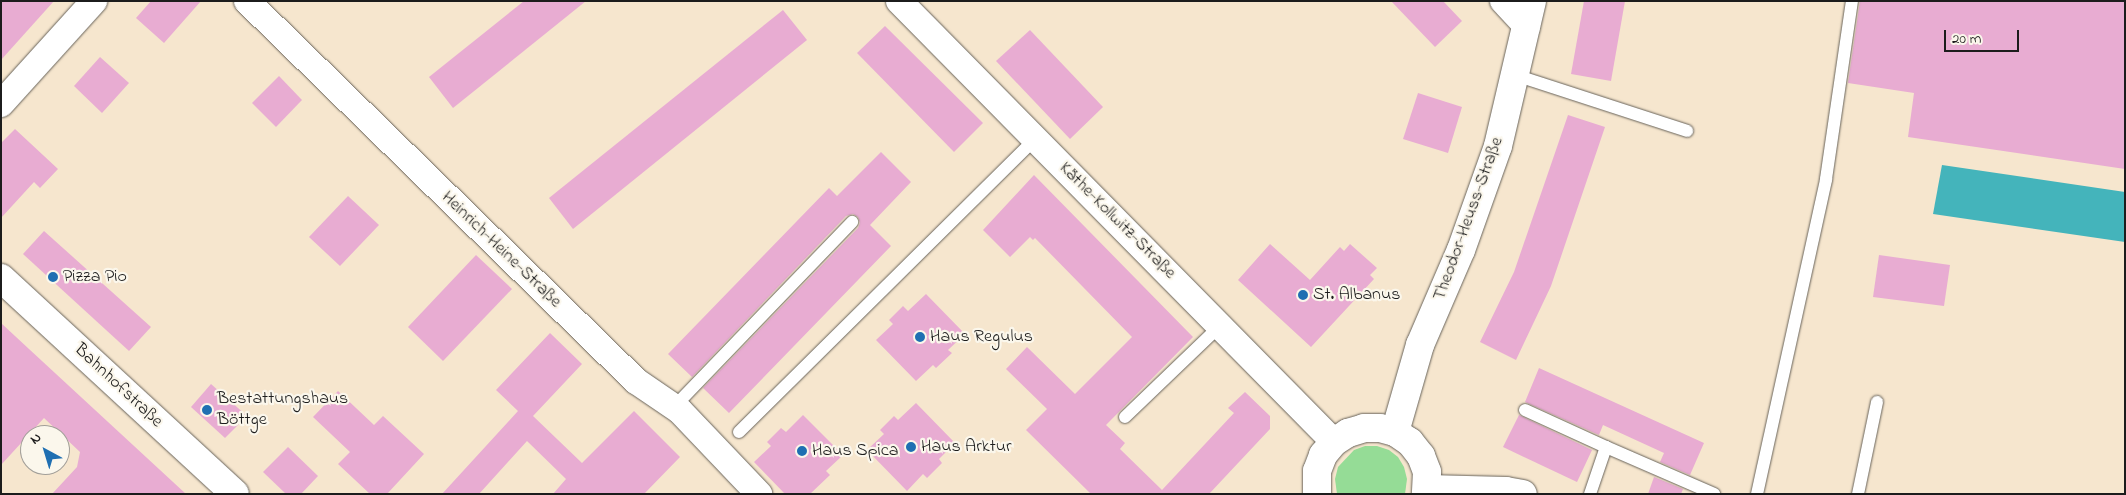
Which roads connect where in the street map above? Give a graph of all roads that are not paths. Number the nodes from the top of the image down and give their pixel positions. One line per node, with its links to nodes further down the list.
1 (94, 1): 8 (street)
2 (246, 1): 15 (street, Heinrich-Heine-Straße)
3 (899, 1): 10 (street, Käthe-Kollwitz-Straße)
4 (1502, 1): 6 (street)
5 (1852, 1): 29 (lane)
6 (1530, 14): 7 (street, Theodor-Heuss-Straße)
7 (1516, 76): 9 (lane); 19 (street, Theodor-Heuss-Straße)
8 (1, 104)
9 (1687, 131)
10 (1036, 139): 13 (street, Käthe-Kollwitz-Straße); 18 (lane)
11 (852, 222): 15 (lane)
12 (1, 278): 23 (street, Bahnhofstraße)
13 (1220, 326): 17 (lane); 20 (street, Käthe-Kollwitz-Straße)
14 (1877, 402): 30 (lane)
15 (674, 407): 24 (street, Heinrich-Heine-Straße)
16 (1525, 410): 21 (lane)
17 (1125, 417)
18 (739, 432)
19 (1395, 432): 20 (street); 22 (street)
20 (1334, 442): 25 (street)
21 (1606, 447): 27 (lane); 28 (lane)
22 (1427, 491): 26 (street)
23 (235, 494)
24 (759, 494)
25 (1317, 494)
26 (1523, 494)
27 (1590, 494)
28 (1714, 494)
29 (1757, 494)
30 (1858, 494)

